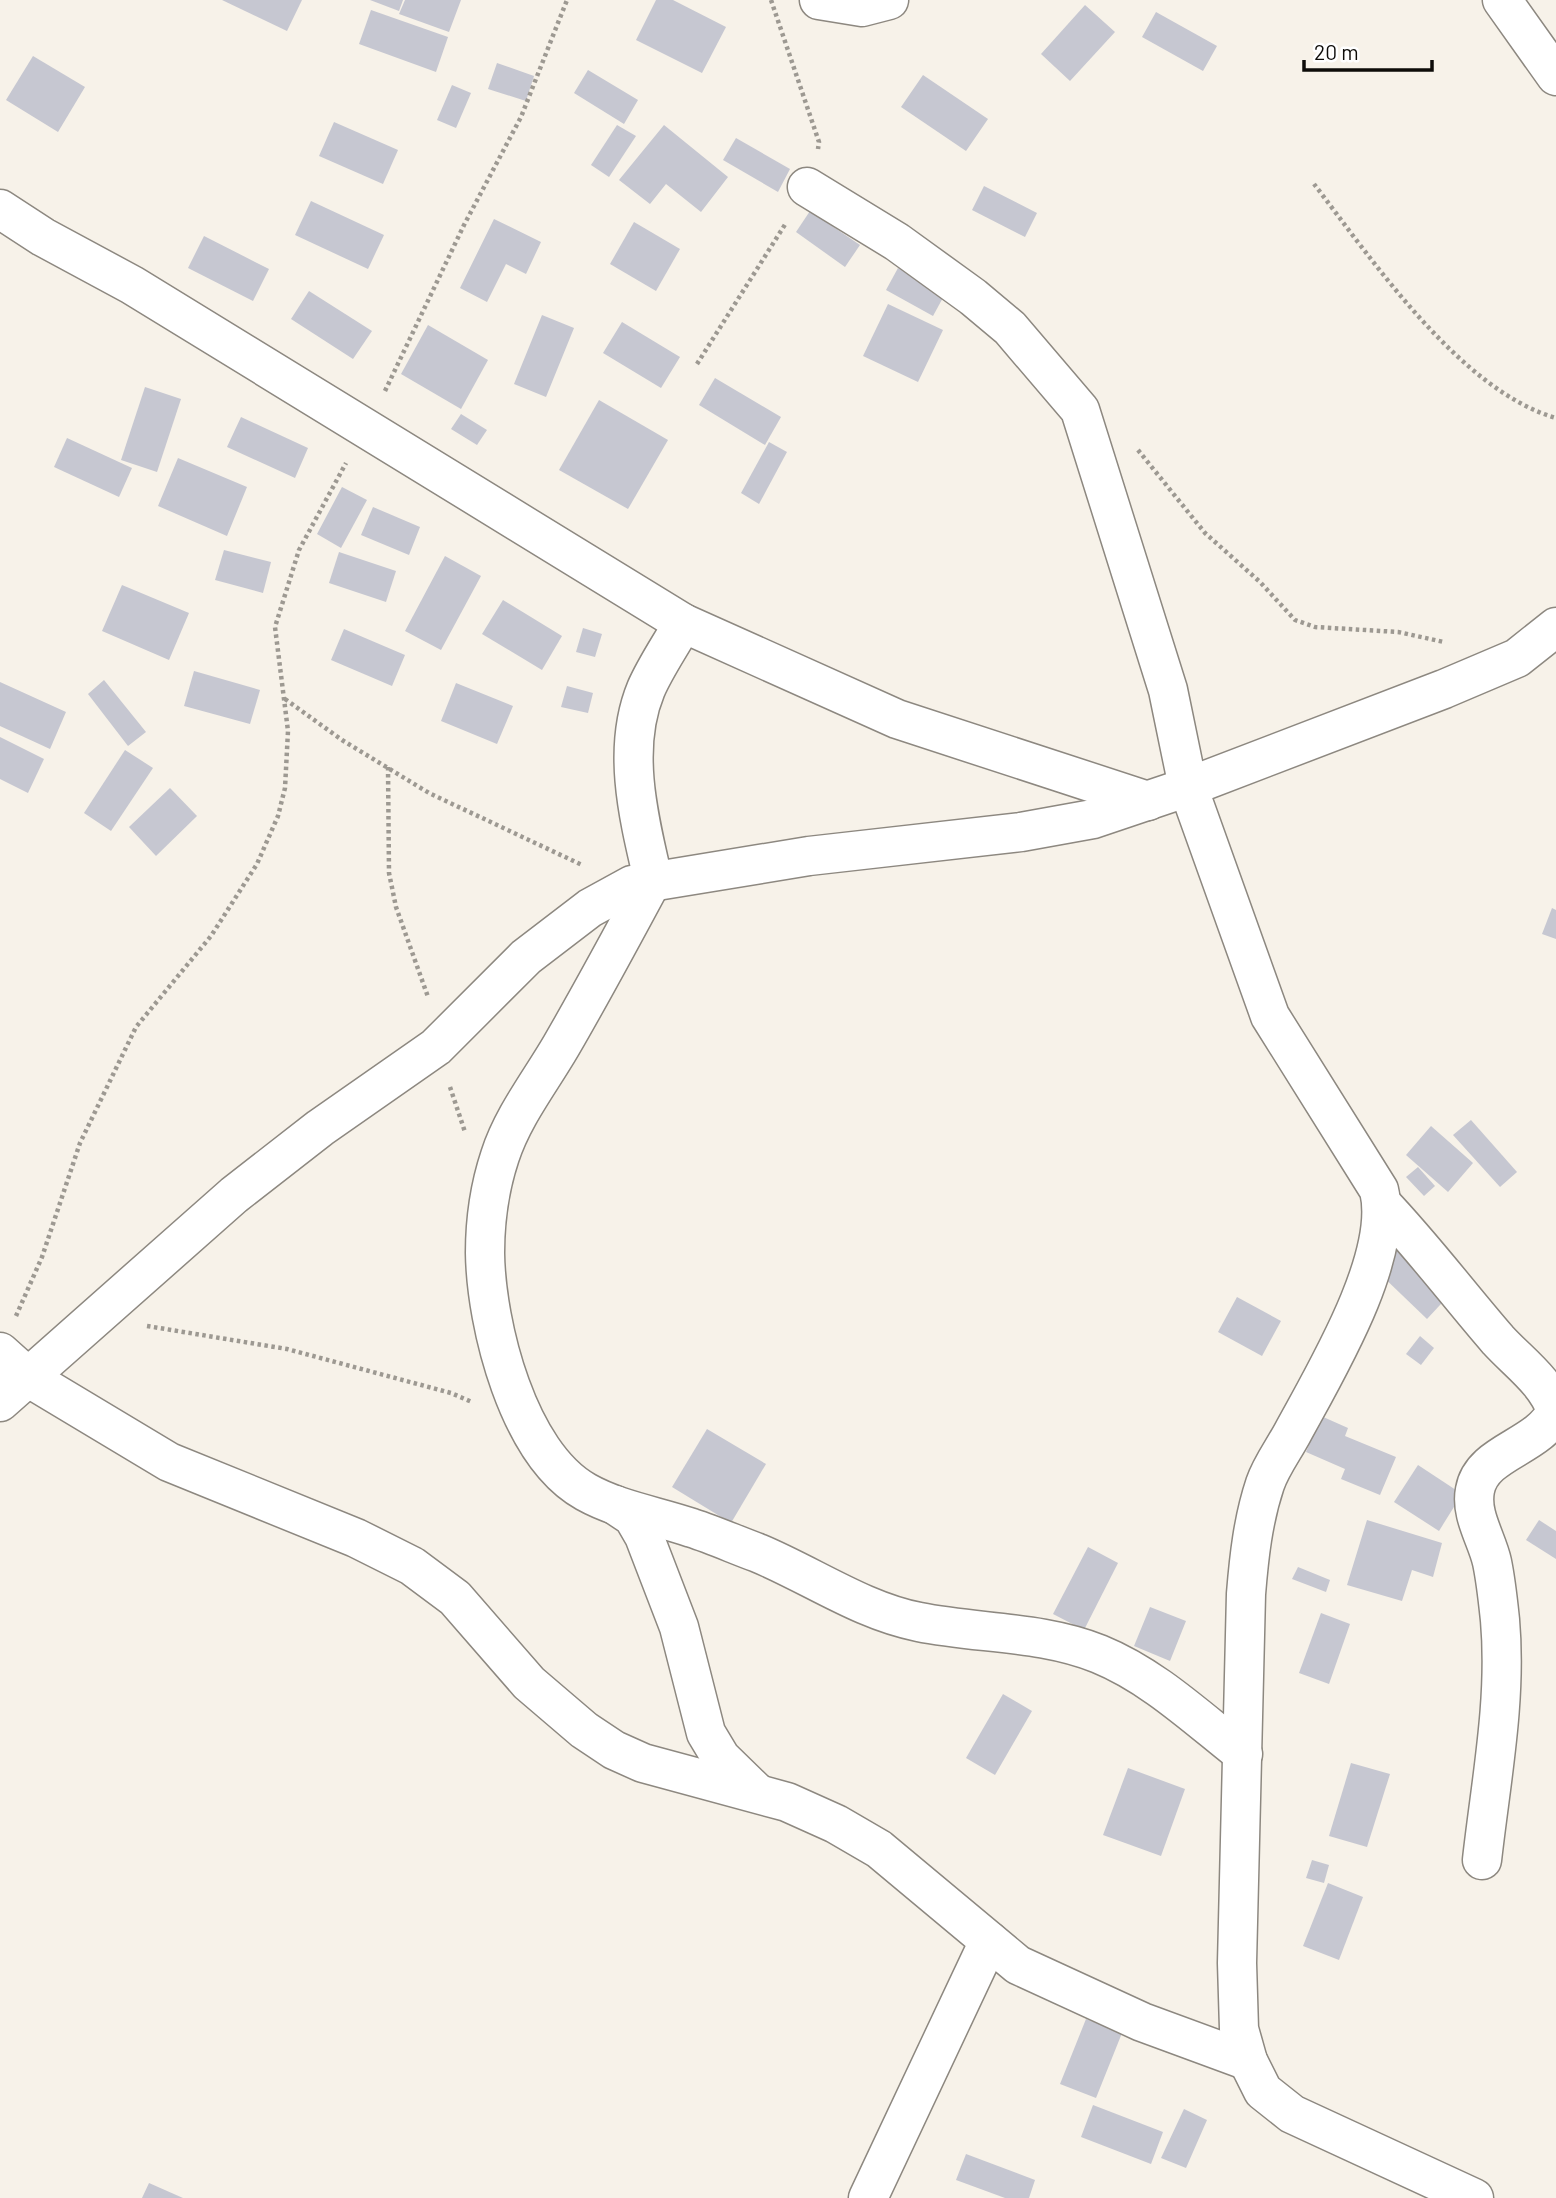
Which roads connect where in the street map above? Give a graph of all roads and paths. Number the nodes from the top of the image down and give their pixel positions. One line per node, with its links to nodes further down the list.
1 (567, 0): 10 (path)
2 (819, 0): 3 (street)
3 (889, 0)
4 (1502, 0): 5 (street)
5 (1556, 76)
6 (1314, 184): 9 (path)
7 (807, 187): 17 (street)
8 (0, 209): 10 (street)
9 (1556, 418)
10 (366, 429): 12 (street); 15 (path)
11 (1134, 446): 14 (path)
12 (683, 623): 18 (street); 19 (street)
13 (1556, 627): 17 (street)
14 (1451, 643)
15 (284, 699): 16 (path); 23 (path)
16 (388, 767): 19 (path); 20 (path)
17 (1188, 787): 18 (street); 22 (street)
18 (1148, 801): 19 (street)
19 (643, 883): 20 (street); 21 (street)
20 (436, 1047): 21 (path); 24 (street)
21 (490, 1194): 30 (street)
22 (1382, 1204): 29 (street); 31 (street)
23 (27, 1320)
24 (91, 1324): 26 (street); 28 (path)
25 (0, 1352): 26 (street)
26 (29, 1378): 27 (street); 32 (street)
27 (0, 1402)
28 (476, 1404)
29 (1556, 1411): 33 (street)
30 (615, 1505): 31 (street); 32 (street)
31 (1242, 1754): 35 (street)
32 (757, 1792): 34 (street)
33 (1482, 1860)
34 (989, 1941): 35 (street); 36 (street)
35 (1248, 2062): 37 (street)
36 (868, 2198)
37 (1474, 2198)

